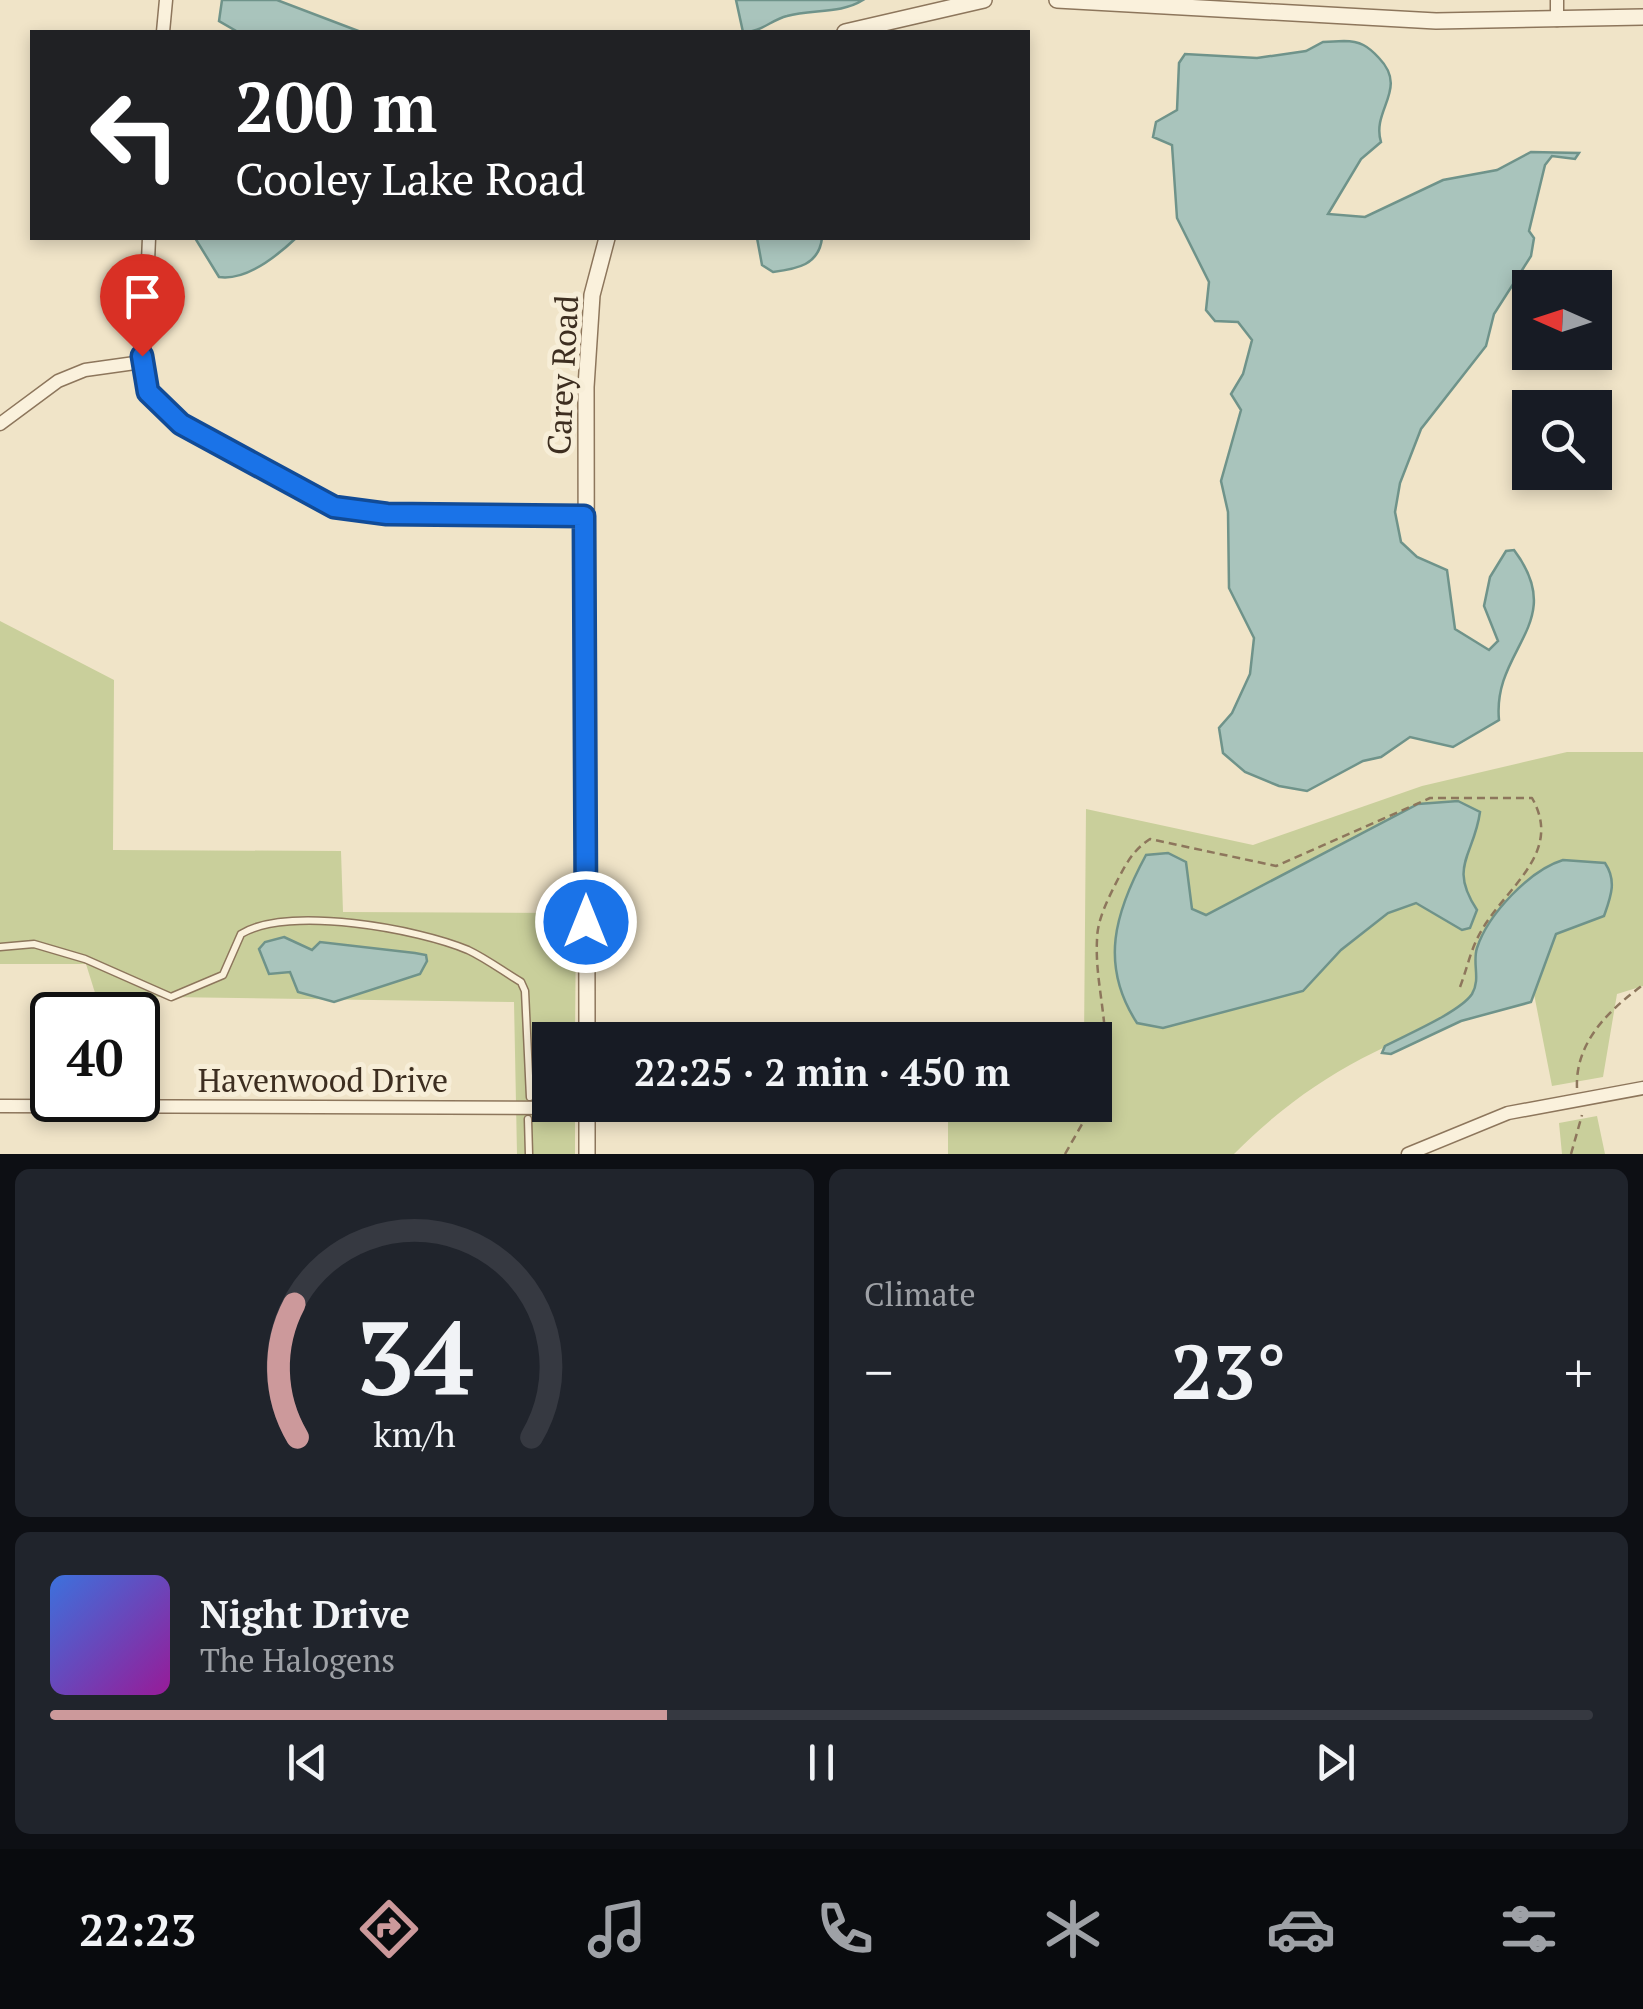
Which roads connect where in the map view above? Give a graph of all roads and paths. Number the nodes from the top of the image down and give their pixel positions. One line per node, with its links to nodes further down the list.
1 (166, 0): 7 (street)
2 (984, 0): 8 (street)
3 (1056, 0): 6 (street)
4 (1557, 0): 6 (street)
5 (1643, 17): 6 (street)
6 (1557, 20)
7 (162, 30)
8 (855, 30)
9 (149, 240): 11 (street)
10 (607, 240): 13 (street, Carey Road)
11 (142, 362): 12 (street); 13 (street)
12 (0, 424)
13 (584, 516): 17 (street, Carey Road)
14 (0, 947): 20 (lane)
15 (1643, 985): 21 (path)
16 (1460, 987): 18 (path)
17 (586, 1022)
18 (1105, 1022)
19 (1643, 1088): 21 (street)
20 (530, 1097)
21 (1579, 1100): 30 (street); 31 (path)
22 (0, 1106): 23 (street, Havenwood Drive)
23 (532, 1106)
24 (528, 1119): 27 (lane)
25 (587, 1122): 28 (street)
26 (1083, 1122): 29 (path)
27 (529, 1154)
28 (586, 1154)
29 (1065, 1154)
30 (1408, 1154)
31 (1570, 1154)

